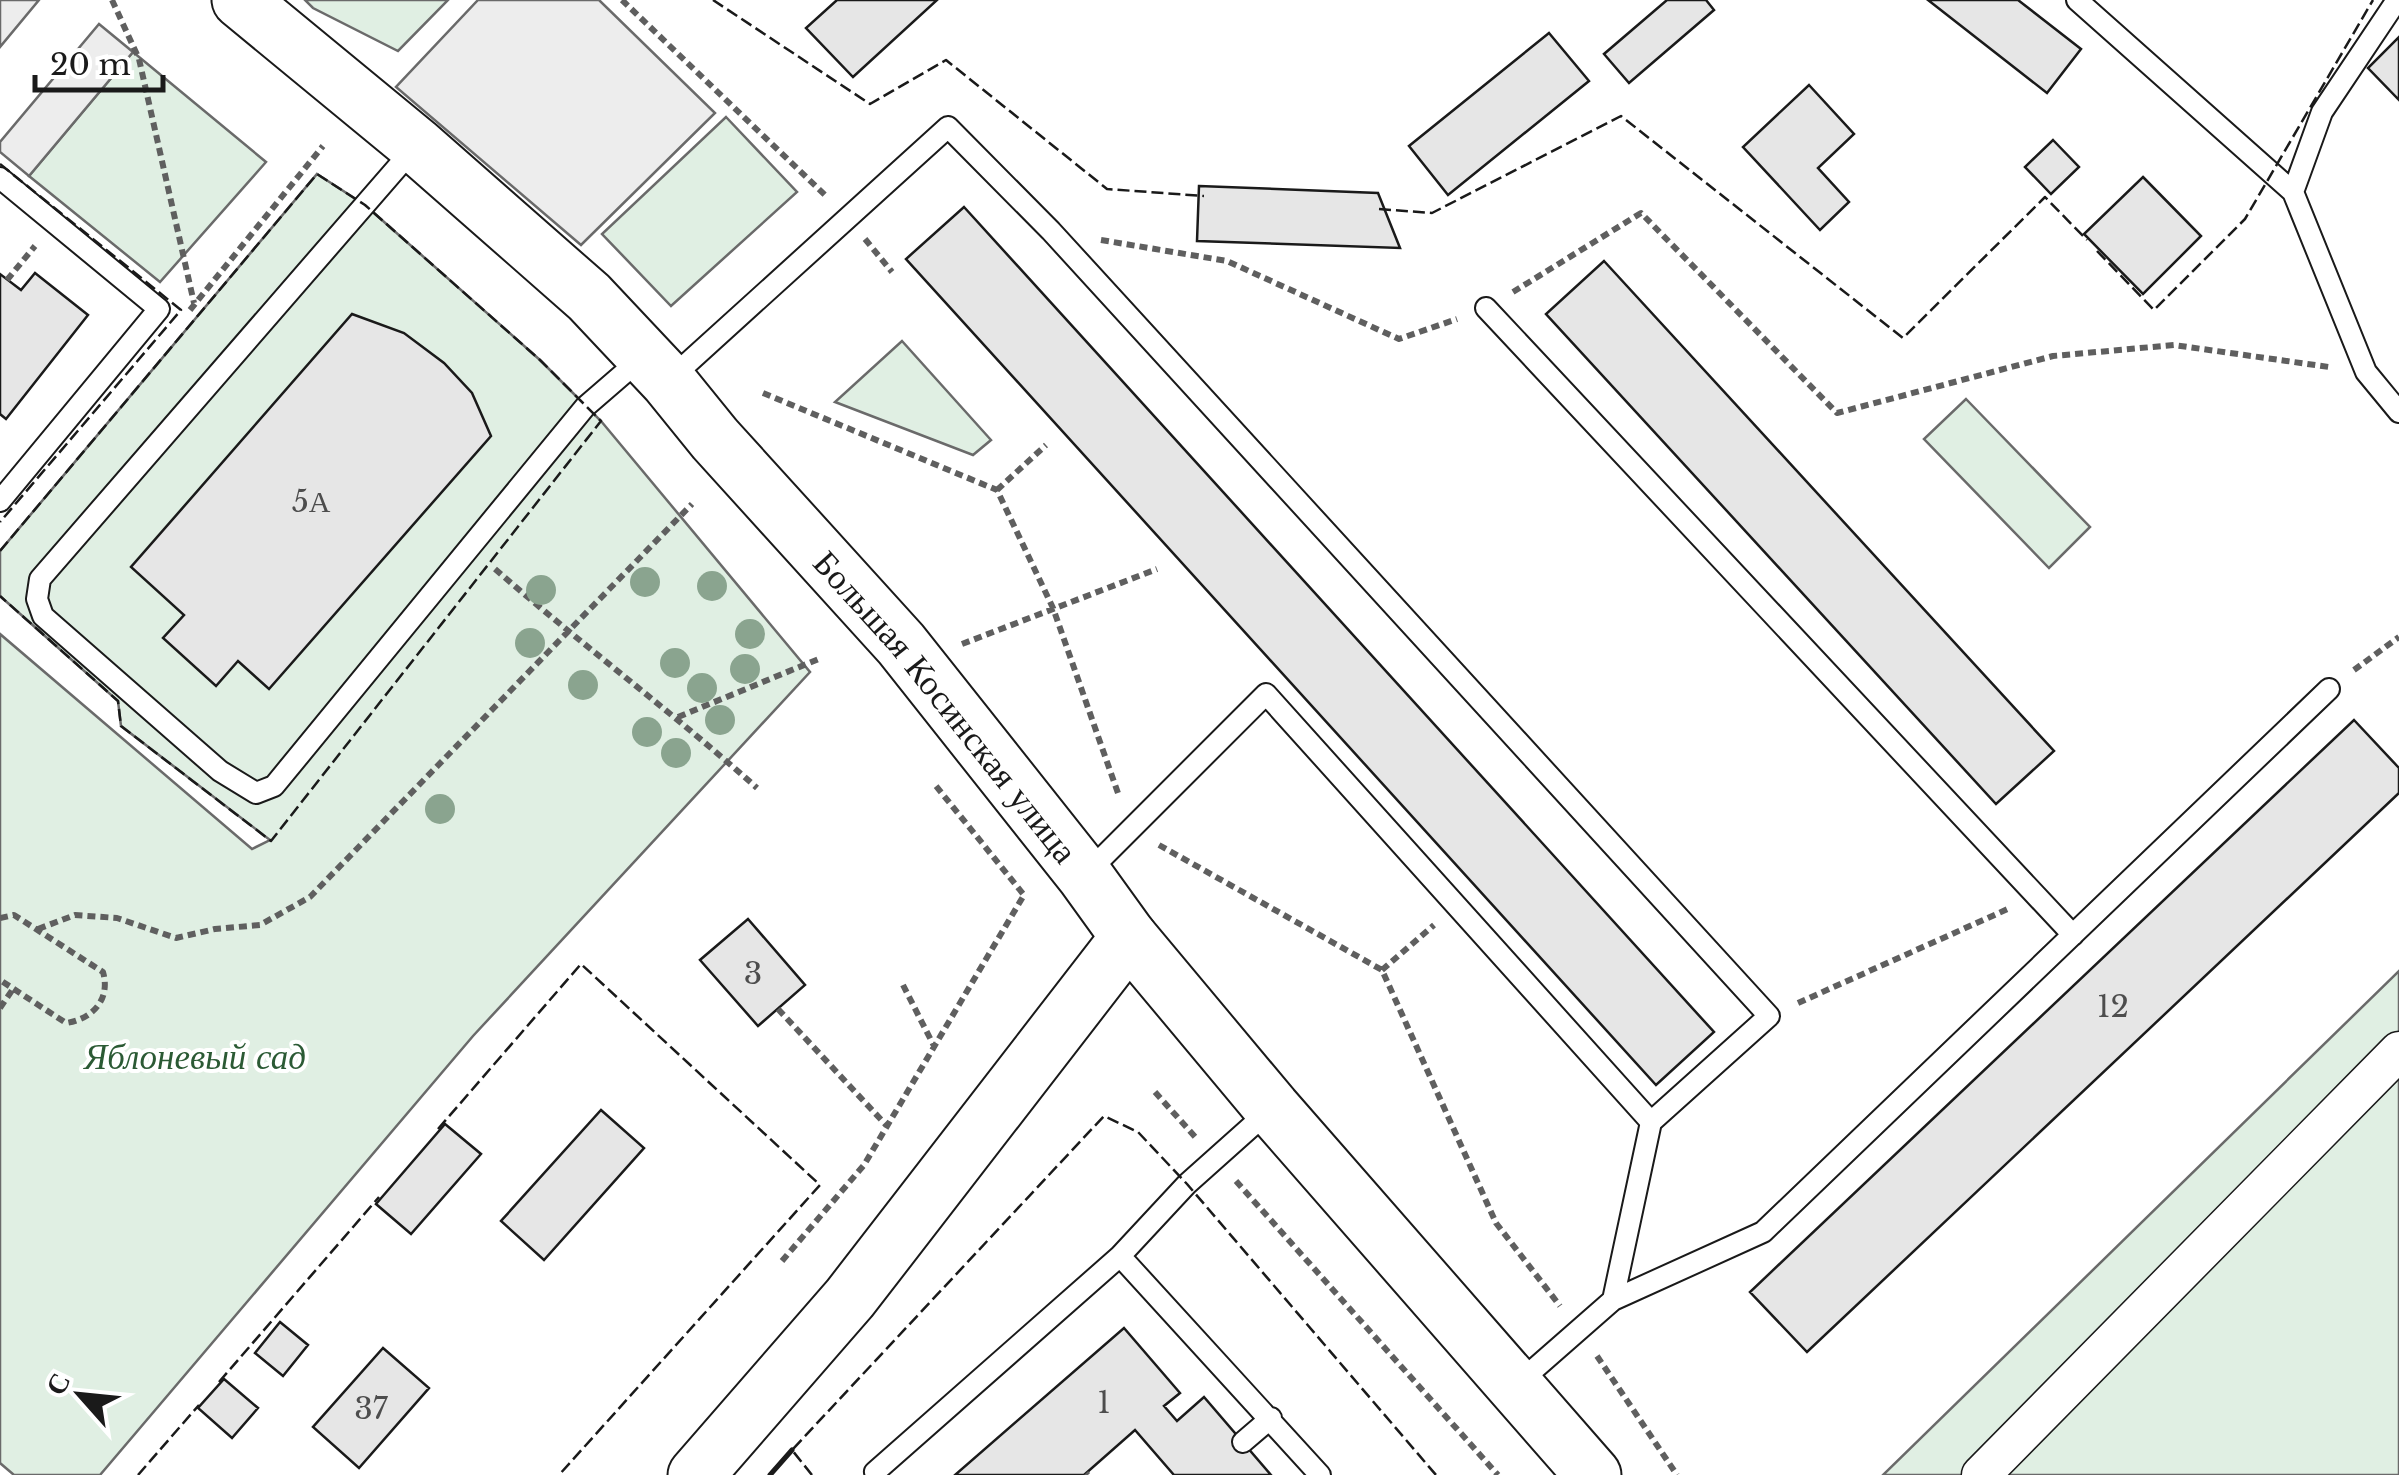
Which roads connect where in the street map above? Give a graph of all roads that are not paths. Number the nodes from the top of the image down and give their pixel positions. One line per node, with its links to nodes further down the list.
1 (240, 0): 4 (street, Большая Косинская улица)
2 (2077, 0): 6 (lane)
3 (2397, 0): 6 (lane)
4 (416, 145): 8 (street, Большая Косинская улица); 8 (lane)
5 (0, 178): 10 (lane)
6 (2293, 192): 9 (lane)
7 (1486, 308): 13 (lane)
8 (656, 369): 12 (street, Большая Косинская улица); 17 (lane)
9 (2399, 412)
10 (0, 501)
11 (2329, 689): 13 (lane)
12 (1084, 876): 14 (street, Большая Косинская улица); 17 (lane)
13 (2073, 935): 19 (lane)
14 (1128, 937): 16 (street, Большая Косинская улица); 24 (street)
15 (2399, 1051): 27 (street)
16 (1272, 1108): 18 (lane); 20 (street, Большая Косинская улица)
17 (1651, 1122): 19 (lane)
18 (1120, 1256): 21 (lane); 25 (lane)
19 (1613, 1300): 20 (lane)
20 (1514, 1386): 23 (street, Большая Косинская улица)
21 (1272, 1418): 22 (lane); 26 (lane)
22 (1243, 1442)
23 (1574, 1463)
24 (696, 1475)
25 (876, 1475)
26 (1320, 1475)
27 (1981, 1475)

